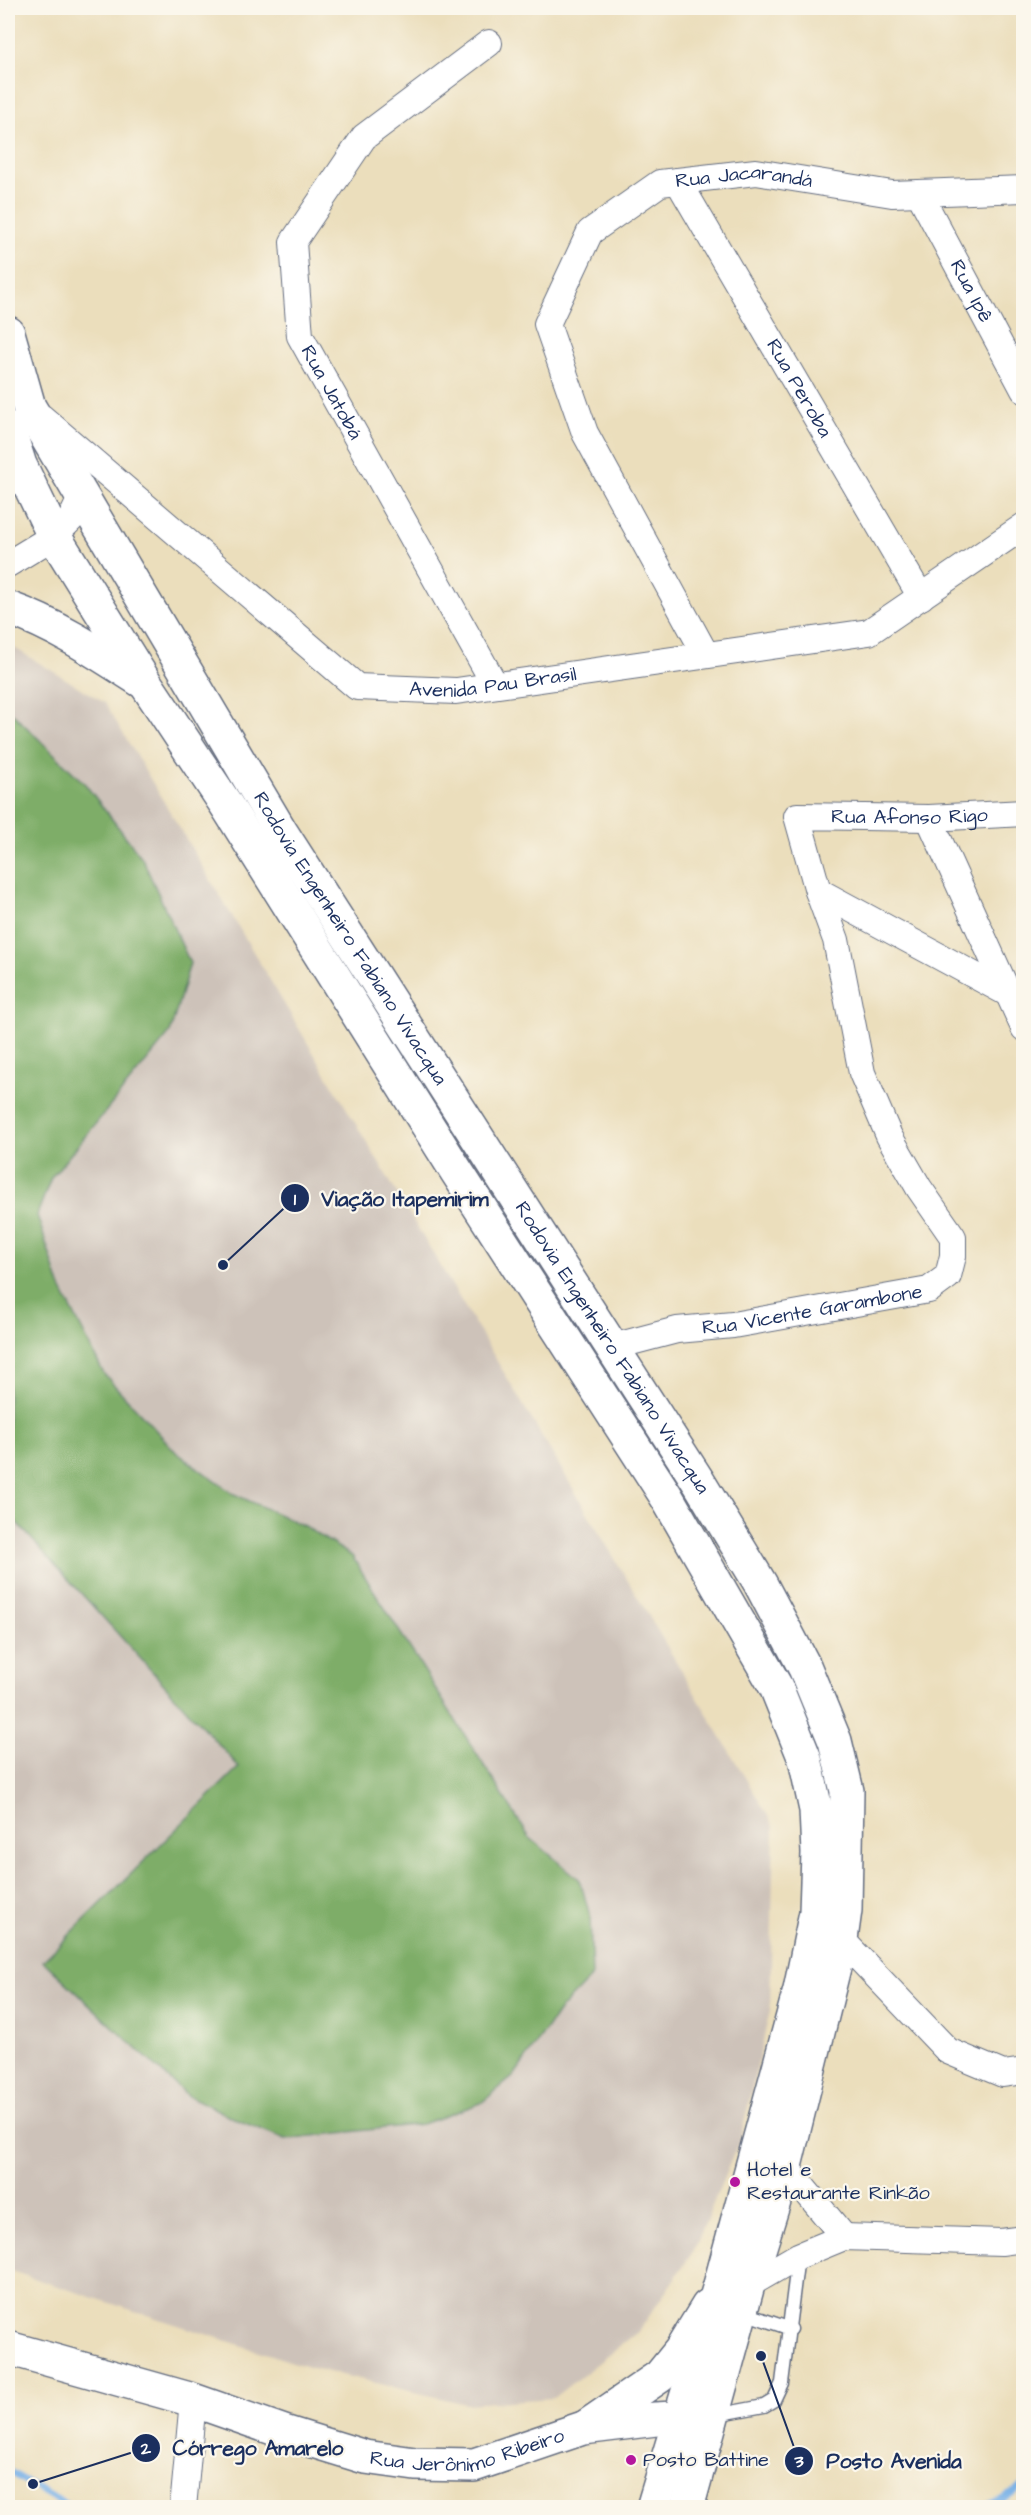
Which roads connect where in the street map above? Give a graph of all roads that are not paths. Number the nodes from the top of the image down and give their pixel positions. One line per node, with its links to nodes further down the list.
1 (489, 43): 16 (street, Rua Jatobá)
2 (678, 181): 4 (street, Rua Jacarandá); 12 (street, Rua Peroba); 14 (street, Rua Jacarandá)
3 (1023, 189): 4 (street, Rua Jacarandá)
4 (919, 193): 6 (street, Rua Ipê)
5 (8, 333): 7 (main road, Rodovia Engenheiro Fabiano Vivacqua)
6 (1023, 390)
7 (18, 417): 8 (main road, Rodovia Engenheiro Fabiano Vivacqua); 10 (main road, Rodovia Engenheiro Fabiano Vivacqua); 16 (street, Avenida Pau Brasil)
8 (81, 498): 10 (street); 21 (main road, Rodovia Engenheiro Fabiano Vivacqua)
9 (1023, 526): 12 (street, Avenida Pau Brasil)
10 (54, 536): 11 (street); 15 (main road, Rodovia Engenheiro Fabiano Vivacqua)
11 (8, 564)
12 (921, 597): 14 (street, Avenida Pau Brasil)
13 (8, 608): 15 (main road)
14 (706, 656): 16 (street, Avenida Pau Brasil)
15 (146, 684): 17 (main road, Rodovia Engenheiro Fabiano Vivacqua)
16 (495, 686)
17 (225, 803): 21 (main road); 26 (main road, Rodovia Engenheiro Fabiano Vivacqua)
18 (1023, 813): 20 (street, Rua Afonso Rigo)
19 (797, 816): 20 (street, Rua Afonso Rigo); 22 (street, Rua Vicente Garambone)
20 (930, 818): 23 (street)
21 (281, 832): 25 (main road, Rodovia Engenheiro Fabiano Vivacqua)
22 (818, 891): 23 (street); 27 (street, Rua Vicente Garambone)
23 (1016, 997): 24 (street)
24 (1023, 1028)
25 (489, 1153): 26 (main road); 27 (main road, Rodovia Engenheiro Fabiano Vivacqua)
26 (457, 1172): 29 (main road, Rodovia Engenheiro Fabiano Vivacqua)
27 (612, 1347): 28 (main road, Rodovia Engenheiro Fabiano Vivacqua)
28 (698, 1481): 29 (main road); 30 (main road, Rodovia Engenheiro Fabiano Vivacqua)
29 (666, 1496): 36 (main road, Rodovia Engenheiro Fabiano Vivacqua)
30 (841, 1940): 31 (street); 32 (main road, Rodovia Engenheiro Fabiano Vivacqua)
31 (1023, 2071)
32 (785, 2166): 33 (street); 36 (main road, Rodovia Engenheiro Fabiano Vivacqua)
33 (844, 2237): 34 (street); 35 (street)
34 (1023, 2239)
35 (798, 2256): 36 (street); 37 (lane)
36 (737, 2294): 37 (lane); 39 (main road); 41 (main road, Rodovia Engenheiro Fabiano Vivacqua)
37 (790, 2329): 41 (lane)
38 (8, 2348): 40 (main road, Rua Jerônimo Ribeiro)
39 (660, 2376): 41 (main road); 42 (main road)
40 (194, 2400): 42 (main road, Rua Jerônimo Ribeiro); 43 (street)
41 (683, 2417): 42 (main road); 44 (main road); 45 (main road)
42 (583, 2428)
43 (183, 2508)
44 (653, 2508)
45 (687, 2508)

